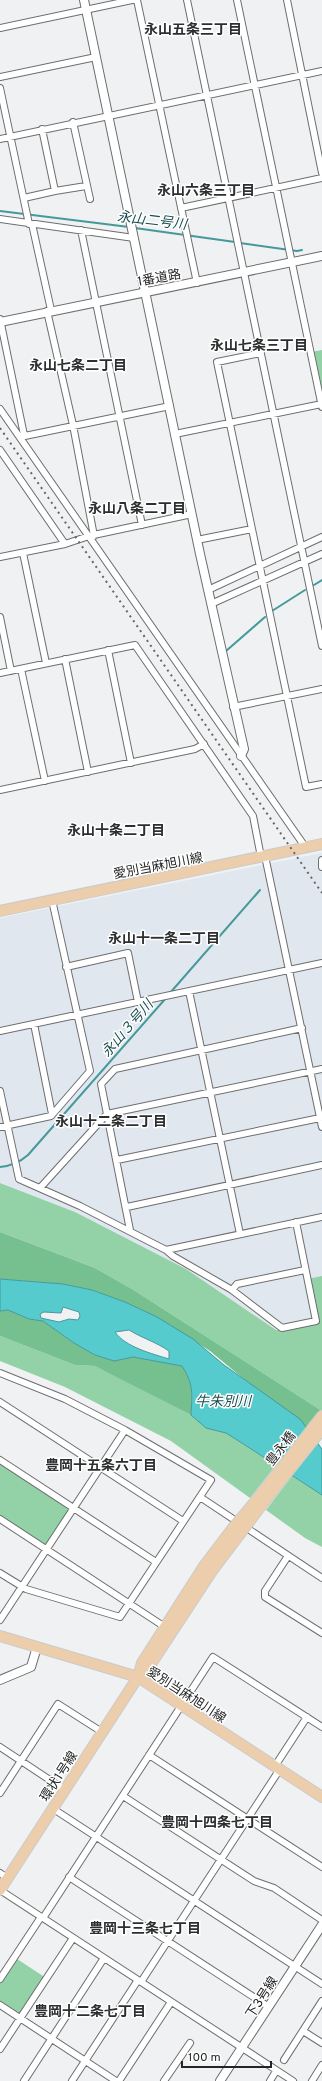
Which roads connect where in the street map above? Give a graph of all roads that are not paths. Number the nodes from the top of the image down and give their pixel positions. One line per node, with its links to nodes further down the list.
1 (84, 0): 7 (street)
2 (132, 0): 7 (street)
3 (137, 0): 16 (street)
4 (187, 0): 15 (street)
5 (237, 0): 13 (street)
6 (287, 0): 11 (street)
7 (86, 10): 8 (street); 9 (street)
8 (0, 28)
9 (96, 56): 12 (street); 17 (street)
10 (322, 71): 11 (street)
11 (303, 75): 13 (street); 22 (street)
12 (0, 77)
13 (255, 84): 15 (street); 25 (street)
14 (0, 88): 20 (street)
15 (208, 94): 16 (street); 28 (street)
16 (159, 104): 17 (street); 30 (street)
17 (109, 115): 18 (street); 34 (street)
18 (73, 122): 19 (street); 24 (street)
19 (42, 129): 20 (street); 26 (street)
20 (10, 136): 21 (street); 27 (street)
21 (0, 139)
22 (322, 173)
23 (322, 178): 25 (street)
24 (86, 186): 26 (street); 29 (street)
25 (277, 188): 28 (street); 36 (street)
26 (55, 191): 27 (street)
27 (24, 198): 32 (street)
28 (229, 198): 30 (street); 37 (street)
29 (90, 199)
30 (181, 208): 38 (street)
31 (0, 219): 32 (street)
32 (30, 223): 33 (street); 41 (street)
33 (81, 230): 34 (street); 40 (street)
34 (134, 236): 39 (street)
35 (322, 256): 36 (street, 1番道路)
36 (291, 259): 37 (street, 1番道路); 44 (street)
37 (244, 272): 38 (street, 1番道路); 43 (street)
38 (197, 283): 39 (street, 1番道路)
39 (145, 291): 40 (street, 1番道路); 45 (street)
40 (95, 302): 41 (street, 1番道路); 48 (street)
41 (49, 311): 42 (street, 1番道路); 50 (street)
42 (0, 321): 52 (street)
43 (261, 353): 47 (street); 49 (street)
44 (322, 405): 47 (street)
45 (170, 406): 48 (street); 51 (street)
46 (0, 409): 52 (street)
47 (274, 414): 49 (street); 61 (street)
48 (120, 415): 50 (street); 55 (street)
49 (230, 423): 51 (street); 56 (street)
50 (73, 425): 52 (street); 57 (street)
51 (175, 434): 54 (street)
52 (22, 436): 57 (street)
53 (0, 450): 60 (street)
54 (192, 514): 55 (street); 59 (street)
55 (142, 525): 57 (street)
56 (252, 529): 59 (street); 66 (street)
57 (91, 536): 60 (street); 82 (street)
58 (322, 536): 61 (street)
59 (197, 540): 68 (street)
60 (65, 544): 62 (street)
61 (301, 546): 65 (street); 66 (street)
62 (23, 553): 64 (street); 74 (street)
63 (322, 554): 65 (street)
64 (0, 557)
65 (304, 562): 67 (street); 71 (street)
66 (260, 566): 67 (street); 68 (street)
67 (263, 581): 69 (street); 79 (street)
68 (208, 590): 69 (street)
69 (211, 604): 80 (street)
70 (0, 617): 76 (street)
71 (322, 646)
72 (108, 650): 73 (street); 81 (street); 83 (street)
73 (65, 659): 74 (street); 84 (street)
74 (46, 663): 75 (street)
75 (21, 669): 76 (street); 85 (street)
76 (11, 671): 77 (street)
77 (0, 673)
78 (322, 689): 79 (street)
79 (286, 697): 80 (street); 86 (street)
80 (234, 707): 82 (street)
81 (204, 744): 83 (street); 90 (street)
82 (241, 756): 89 (street)
83 (131, 763): 84 (street)
84 (88, 772): 85 (street)
85 (45, 781): 87 (street)
86 (322, 784)
87 (0, 789)
88 (322, 844): 89 (main road, 愛別当麻旭川線)
89 (306, 848): 90 (main road, 愛別当麻旭川線)
90 (263, 857): 93 (main road, 愛別当麻旭川線); 97 (street)
91 (322, 860): 92 (street)
92 (322, 867)
93 (52, 900): 94 (main road, 愛別当麻旭川線); 96 (street)
94 (0, 911)
95 (322, 963): 97 (street)
96 (66, 967): 99 (street); 100 (street)
97 (289, 970): 98 (street); 102 (street)
98 (189, 992): 99 (street); 104 (street)
99 (138, 1002): 100 (street)
100 (78, 1015): 101 (street); 109 (street)
101 (34, 1024): 103 (street); 109 (street)
102 (302, 1028): 104 (street); 106 (street)
103 (0, 1031)
104 (202, 1051): 108 (street); 110 (street)
105 (322, 1069): 106 (street)
106 (311, 1072): 108 (street); 111 (street)
107 (0, 1092): 112 (street)
108 (211, 1093): 110 (street); 115 (street)
109 (52, 1114): 112 (street)
110 (107, 1114): 116 (street); 119 (street)
111 (320, 1118): 114 (street); 115 (street)
112 (7, 1126): 113 (street); 119 (street)
113 (0, 1127)
114 (322, 1127)
115 (220, 1139): 116 (street); 118 (street)
116 (117, 1160): 120 (street)
117 (322, 1165): 118 (street)
118 (230, 1184): 120 (street); 124 (street)
119 (40, 1188): 123 (street)
120 (127, 1207): 123 (street)
121 (322, 1217): 122 (street)
122 (296, 1222): 124 (street); 126 (street)
123 (130, 1230): 125 (street)
124 (240, 1234): 125 (street)
125 (166, 1250): 127 (street)
126 (305, 1270): 127 (street); 127 (street)
127 (232, 1290)
128 (0, 1373): 132 (street)
129 (0, 1402): 134 (street)
130 (322, 1416): 136 (main road, 豊永橋)
131 (322, 1429): 136 (main road, 豊永橋)
132 (125, 1430): 134 (street); 135 (street)
133 (0, 1460): 137 (street)
134 (101, 1467): 137 (street); 139 (street)
135 (200, 1497): 139 (street); 141 (street)
136 (263, 1498): 148 (main road, 環状1号線, bridge)
137 (74, 1508): 140 (street); 142 (street)
138 (0, 1519): 140 (street)
139 (183, 1521): 142 (street)
140 (46, 1550): 145 (street); 146 (street)
141 (288, 1556): 144 (street); 149 (street)
142 (156, 1562): 146 (street)
143 (0, 1573): 145 (street)
144 (322, 1578)
145 (22, 1587): 146 (street); 147 (street)
146 (129, 1603): 148 (street)
147 (0, 1620)
148 (169, 1629): 152 (main road, 環状1号線)
149 (322, 1633)
150 (0, 1636): 151 (main road, 愛別当麻旭川線)
151 (37, 1647): 152 (main road, 愛別当麻旭川線); 153 (street)
152 (138, 1678): 154 (main road, 愛別当麻旭川線); 157 (main road, 環状1号線)
153 (0, 1680)
154 (181, 1705): 155 (street); 159 (street); 161 (main road, 愛別当麻旭川線)
155 (307, 1717): 156 (street); 161 (street)
156 (322, 1727)
157 (102, 1732): 160 (street); 162 (main road, 環状1号線)
158 (0, 1747): 160 (street)
159 (149, 1755): 164 (street); 167 (street)
160 (21, 1761): 162 (street); 163 (street)
161 (277, 1768): 165 (main road, 愛別当麻旭川線); 167 (street)
162 (65, 1790): 166 (main road, 環状1号線)
163 (0, 1793)
164 (123, 1796): 168 (street); 169 (street)
165 (322, 1797)
166 (52, 1808): 168 (street); 171 (main road, 環状1号線)
167 (246, 1818): 169 (street); 170 (street)
168 (96, 1836): 172 (street); 174 (street)
169 (220, 1858): 174 (street); 176 (street)
170 (322, 1867)
171 (4, 1875): 173 (main road, 環状1号線)
172 (69, 1877): 175 (street); 179 (street)
173 (0, 1890): 175 (street)
174 (193, 1900): 179 (street); 181 (street)
175 (42, 1917): 178 (street); 182 (street)
176 (322, 1920)
177 (322, 1926): 181 (street, 下3号線)
178 (73, 1938): 180 (street); 189 (street)
179 (167, 1940): 183 (street); 188 (street)
180 (104, 1958): 183 (street); 191 (street)
181 (295, 1967): 184 (street); 188 (street, 下3号線)
182 (0, 1979)
183 (139, 1981): 186 (street); 197 (street)
184 (322, 1984)
185 (322, 2001): 190 (street)
186 (171, 2002): 194 (street); 203 (street)
187 (0, 2005): 189 (street)
188 (269, 2007): 194 (street, 下3号線)
189 (20, 2018): 191 (street); 195 (street)
190 (303, 2031): 193 (street); 196 (street)
191 (52, 2039): 197 (street); 200 (street)
192 (190, 2042): 204 (street)
193 (322, 2043)
194 (242, 2048): 199 (street); 205 (street, 下3号線)
195 (0, 2049)
196 (284, 2060)
197 (85, 2061): 201 (street); 202 (street)
198 (322, 2065): 208 (street)
199 (276, 2070): 206 (street); 207 (street)
200 (24, 2081)
201 (72, 2081)
202 (116, 2081)
203 (119, 2081)
204 (164, 2081)
205 (220, 2081)
206 (270, 2081)
207 (293, 2081)
208 (312, 2081)

